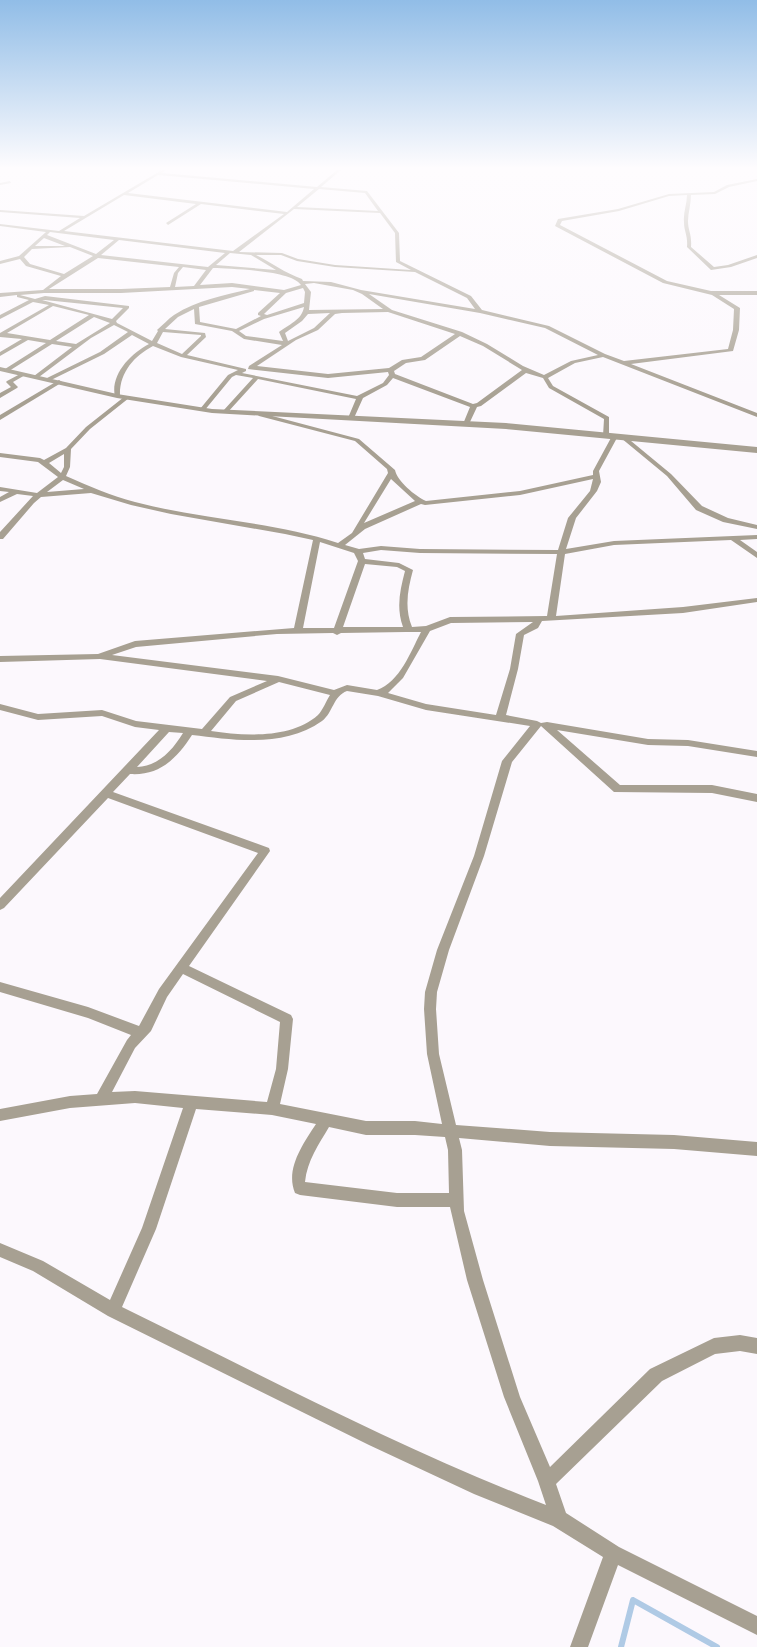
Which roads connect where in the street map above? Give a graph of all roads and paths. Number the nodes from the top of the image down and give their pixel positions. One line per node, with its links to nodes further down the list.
1 (69, 247): 9 (street); 13 (street)
2 (108, 247): 13 (street)
3 (197, 247): 10 (street)
4 (239, 247): 10 (street)
5 (397, 247): 22 (street)
6 (598, 247): 32 (street)
7 (689, 247): 14 (street)
8 (30, 248): 9 (street); 15 (street)
9 (60, 248): 12 (street)
10 (233, 251): 11 (street); 20 (street)
11 (247, 254): 21 (street); 22 (street)
12 (50, 255)
13 (97, 256): 19 (street); 23 (street)
14 (757, 256)
15 (21, 257): 16 (street); 18 (street)
16 (0, 262)
17 (36, 262): 18 (street)
18 (28, 265): 23 (street)
19 (182, 266): 20 (street); 25 (street)
20 (210, 268): 21 (street); 26 (street)
21 (281, 272): 24 (street)
22 (416, 272): 47 (street)
23 (65, 276): 28 (street)
24 (303, 285): 30 (street); 31 (street); 40 (street)
25 (172, 288): 26 (street); 29 (street)
26 (195, 288): 27 (street)
27 (258, 288): 31 (street); 42 (street)
28 (44, 291): 29 (street); 35 (street)
29 (83, 291): 37 (street)
30 (360, 291): 45 (street); 47 (street)
31 (284, 292): 49 (street)
32 (711, 293): 33 (street); 65 (street)
33 (757, 293)
34 (0, 295): 35 (street)
35 (13, 295): 36 (street); 38 (street)
36 (0, 300)
37 (72, 300): 38 (street); 39 (street)
38 (32, 301): 41 (street); 50 (street)
39 (87, 302): 43 (street); 51 (street)
40 (308, 304): 46 (street); 49 (street)
41 (51, 306): 43 (street); 56 (street)
42 (197, 307): 52 (street); 53 (street)
43 (73, 310): 48 (street)
44 (342, 311): 45 (street); 46 (street); 59 (street)
45 (391, 311): 55 (street)
46 (306, 312): 59 (street)
47 (480, 312): 63 (street)
48 (93, 315): 51 (street); 58 (street)
49 (268, 316): 53 (street)
50 (0, 317)
51 (114, 321): 54 (street); 61 (street)
52 (160, 330): 60 (street); 64 (street)
53 (236, 330): 59 (street)
54 (132, 332): 60 (street); 75 (street)
55 (460, 333): 68 (street); 70 (street)
56 (1, 335): 57 (street)
57 (27, 338): 58 (street); 62 (street)
58 (51, 342): 61 (street); 67 (street)
59 (287, 343): 66 (street)
60 (153, 344): 64 (street); 80 (street)
61 (76, 346): 72 (street)
62 (0, 354)
63 (603, 355): 65 (street); 74 (street)
64 (183, 356): 69 (street)
65 (623, 363): 87 (street)
66 (251, 367): 69 (street); 70 (street)
67 (4, 370): 71 (street)
68 (525, 371): 74 (street); 83 (street)
69 (241, 372): 73 (street); 84 (street)
70 (391, 372): 82 (street); 83 (street)
71 (24, 374): 72 (street); 77 (street)
72 (37, 376): 75 (street)
73 (257, 376): 82 (street); 85 (street)
74 (545, 377): 91 (street)
75 (49, 379): 78 (street)
76 (0, 381): 77 (street)
77 (9, 382): 79 (street)
78 (59, 382): 80 (street); 88 (street)
79 (0, 396)
80 (117, 396): 81 (street)
81 (126, 398): 84 (street); 92 (street)
82 (360, 398): 89 (street)
83 (474, 406): 90 (street)
84 (202, 410): 85 (street)
85 (225, 412): 86 (street)
86 (261, 415): 89 (street); 96 (street)
87 (757, 415)
88 (0, 418)
89 (351, 418): 90 (street)
90 (466, 424): 91 (street)
91 (615, 436): 93 (street); 97 (street); 105 (street)
92 (68, 449): 95 (street); 98 (street)
93 (757, 450)
94 (0, 455): 95 (street)
95 (45, 463): 98 (street)
96 (393, 471): 104 (street); 106 (street)
97 (597, 476): 104 (street); 113 (street)
98 (62, 477): 100 (street); 102 (street)
99 (0, 489): 101 (street)
100 (92, 490): 102 (street); 110 (street)
101 (17, 491): 102 (street); 103 (street)
102 (39, 495): 107 (street)
103 (0, 500)
104 (420, 502): 106 (street)
105 (757, 527)
106 (354, 533): 111 (street)
107 (0, 537)
108 (757, 537): 109 (street)
109 (734, 539): 113 (street); 114 (street)
110 (316, 541): 111 (street); 120 (street)
111 (337, 546): 112 (street)
112 (357, 552): 113 (street); 115 (street)
113 (561, 552): 117 (street)
114 (757, 556)
115 (362, 561): 119 (street); 121 (street)
116 (757, 600): 117 (street)
117 (545, 619): 118 (street); 128 (street)
118 (428, 629): 119 (street); 126 (street)
119 (409, 630): 121 (street)
120 (298, 631): 121 (street); 122 (street)
121 (337, 632)
122 (99, 657): 123 (street); 124 (street)
123 (0, 659)
124 (278, 679): 125 (street); 132 (street)
125 (336, 693): 126 (street); 132 (street)
126 (378, 693): 128 (street)
127 (0, 707): 130 (street)
128 (503, 719): 129 (street)
129 (541, 724): 133 (street); 136 (street); 146 (street)
130 (166, 729): 131 (street); 134 (street)
131 (189, 731): 132 (street); 134 (street)
132 (204, 733)
133 (757, 754)
134 (128, 770): 135 (street)
135 (106, 793): 137 (street); 138 (street)
136 (757, 798)
137 (0, 905)
138 (182, 968): 140 (street); 143 (street)
139 (0, 987): 140 (street)
140 (142, 1033): 141 (street)
141 (102, 1098): 142 (street); 144 (street)
142 (192, 1101): 143 (street); 150 (street)
143 (272, 1109): 145 (street)
144 (0, 1115)
145 (326, 1120): 146 (street); 148 (street)
146 (450, 1131): 147 (street); 148 (street)
147 (757, 1149)
148 (456, 1200): 152 (street)
149 (0, 1250): 150 (street)
150 (113, 1311): 153 (street)
151 (757, 1346): 152 (street)
152 (547, 1481): 153 (street)
153 (560, 1518): 154 (street)
154 (614, 1553): 155 (street); 156 (street)
155 (757, 1626)
156 (579, 1647)

